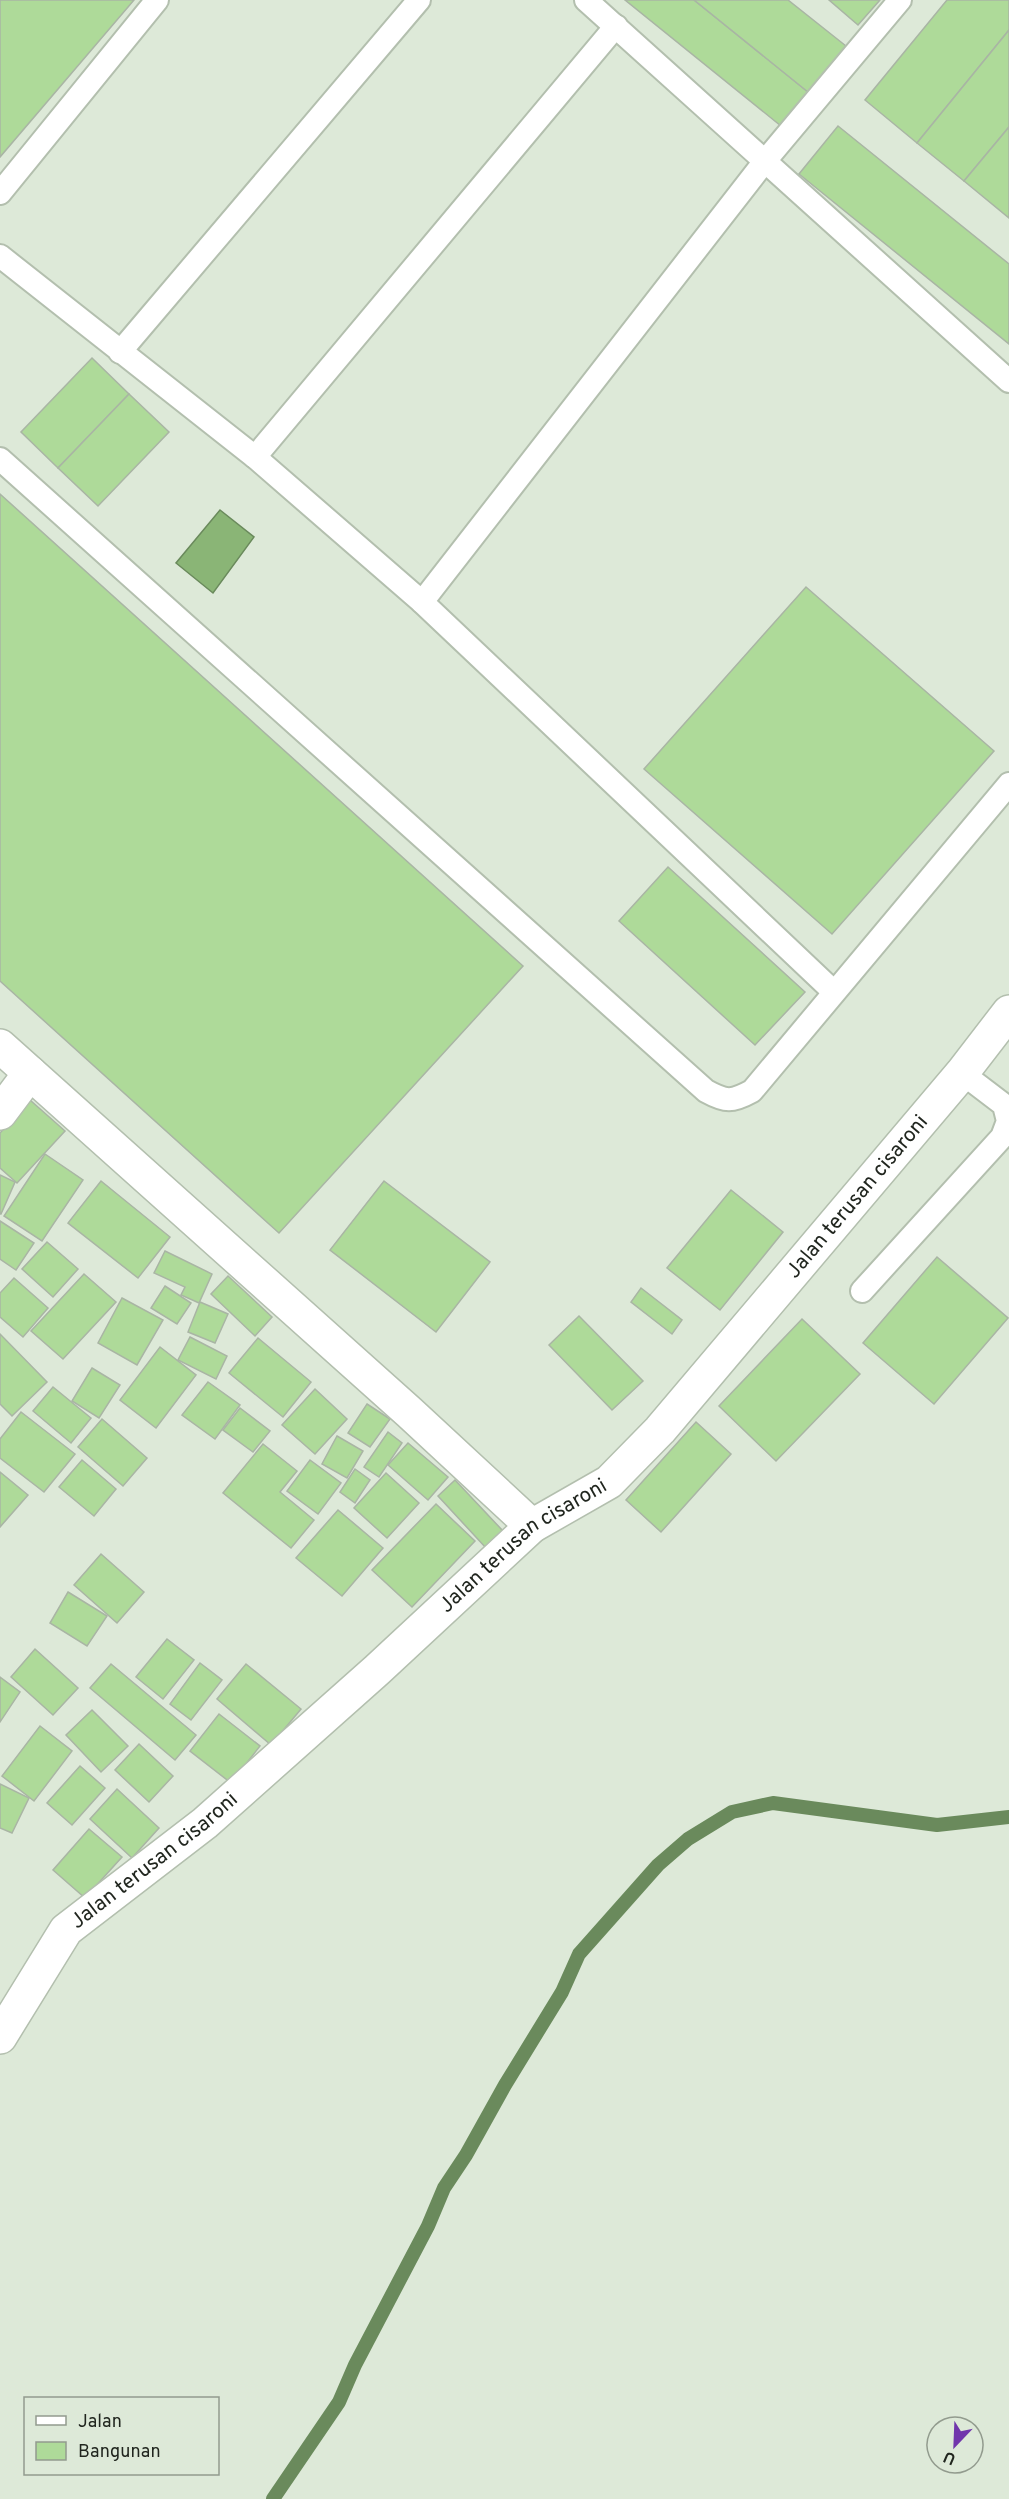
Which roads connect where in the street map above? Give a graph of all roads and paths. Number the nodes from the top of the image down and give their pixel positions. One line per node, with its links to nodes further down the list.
1 (157, 0): 7 (lane)
2 (419, 0): 9 (lane)
3 (586, 0): 5 (lane)
4 (900, 0): 6 (lane)
5 (616, 26): 6 (lane); 11 (lane)
6 (765, 161): 10 (lane); 13 (lane)
7 (0, 193)
8 (0, 256): 9 (lane)
9 (120, 352): 11 (lane)
10 (1009, 381)
11 (255, 457): 13 (lane)
12 (0, 459): 15 (lane)
13 (422, 602): 15 (lane)
14 (1009, 784): 15 (lane)
15 (834, 992)
16 (1009, 1012): 19 (street, Jalan terusan cisaroni)
17 (0, 1046): 18 (street)
18 (30, 1073): 20 (street); 22 (street)
19 (962, 1073): 21 (lane); 22 (street, Jalan terusan cisaroni)
20 (0, 1113)
21 (862, 1291)
22 (532, 1526): 23 (street, Jalan terusan cisaroni)
23 (0, 2037)

